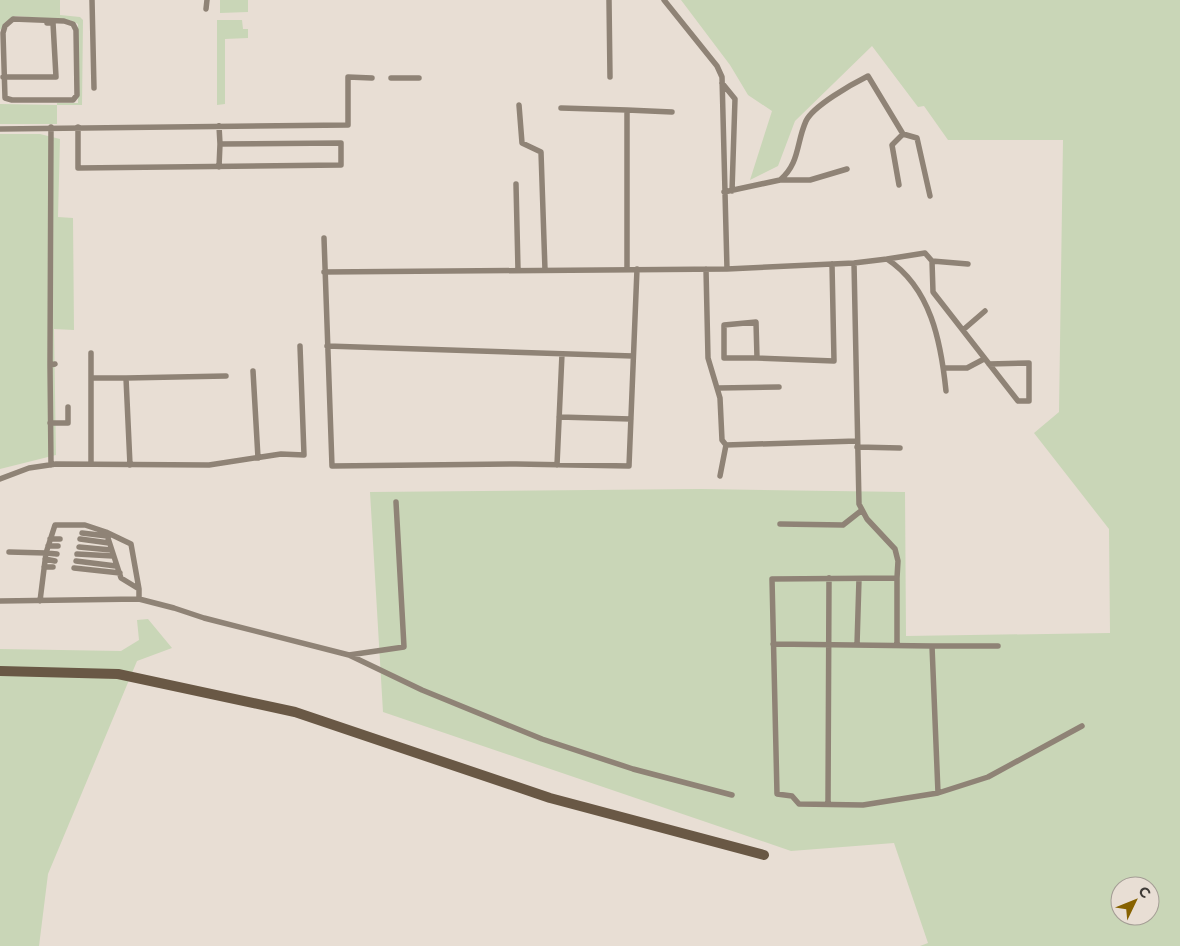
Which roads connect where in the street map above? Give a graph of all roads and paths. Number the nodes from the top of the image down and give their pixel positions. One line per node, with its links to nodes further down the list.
1 (92, 0): 16 (lane)
2 (207, 0): 5 (lane)
3 (609, 0): 11 (lane)
4 (664, 0): 15 (lane)
5 (206, 9)
6 (64, 21): 7 (lane); 8 (lane); 10 (lane)
7 (5, 26): 9 (lane); 10 (lane)
8 (65, 28)
9 (1, 48): 10 (lane)
10 (3, 77)
11 (610, 77)
12 (372, 78): 21 (lane)
13 (391, 78): 14 (lane)
14 (419, 78)
15 (722, 83): 32 (lane); 33 (lane)
16 (94, 88)
17 (519, 105): 46 (lane)
18 (561, 108): 19 (lane)
19 (627, 110): 20 (lane); 42 (lane)
20 (672, 112)
21 (219, 126): 23 (lane); 26 (lane)
22 (51, 127): 23 (lane); 24 (lane); 68 (lane)
23 (78, 127): 27 (lane)
24 (0, 129)
25 (903, 134): 29 (lane); 31 (lane); 34 (lane)
26 (220, 144): 27 (lane); 27 (lane)
27 (220, 167)
28 (847, 169): 29 (lane)
29 (780, 180): 32 (lane)
30 (516, 184): 45 (lane)
31 (899, 185)
32 (732, 191): 33 (lane)
33 (724, 192): 44 (lane)
34 (930, 196)
35 (324, 238): 47 (lane)
36 (887, 259): 37 (lane); 38 (lane); 57 (lane)
37 (932, 261): 40 (lane); 49 (lane)
38 (854, 263): 39 (lane); 69 (lane)
39 (832, 264): 44 (lane); 55 (lane)
40 (968, 264)
41 (706, 268): 43 (lane); 44 (lane); 63 (lane)
42 (626, 269): 43 (lane); 46 (lane)
43 (637, 269): 54 (lane)
44 (727, 269)
45 (518, 270): 46 (lane); 47 (lane)
46 (545, 270)
47 (324, 272): 51 (lane)
48 (985, 311): 49 (lane)
49 (963, 330): 56 (lane)
50 (300, 346): 72 (lane)
51 (327, 346): 53 (lane); 76 (lane)
52 (92, 353): 60 (lane)
53 (562, 354): 54 (lane); 66 (lane)
54 (634, 356): 67 (lane)
55 (757, 358): 55 (lane)
56 (986, 361): 56 (lane); 57 (lane)
57 (944, 368): 64 (lane)
58 (253, 372): 72 (lane)
59 (226, 376): 61 (lane)
60 (92, 378): 61 (lane); 73 (lane)
61 (126, 378): 75 (lane)
62 (780, 387): 63 (lane)
63 (718, 388): 70 (lane)
64 (946, 391)
65 (68, 407): 68 (lane)
66 (559, 417): 67 (lane); 76 (lane)
67 (631, 419): 76 (lane)
68 (50, 423): 74 (lane)
69 (857, 444): 70 (lane); 71 (lane); 80 (lane)
70 (726, 445): 77 (lane)
71 (900, 448)
72 (258, 458): 75 (lane)
73 (91, 464): 74 (lane); 75 (lane)
74 (51, 465): 78 (lane)
75 (130, 465)
76 (557, 465)
77 (720, 476)
78 (0, 479)
79 (396, 502): 111 (lane)
80 (862, 510): 81 (lane); 99 (lane)
81 (780, 524)
82 (106, 534): 83 (lane); 85 (lane); 85 (lane); 101 (lane)
83 (50, 539): 84 (lane); 86 (lane)
84 (60, 539)
85 (109, 543): 90 (lane)
86 (48, 546): 87 (lane); 92 (lane)
87 (58, 546)
88 (79, 547): 90 (lane)
89 (9, 552): 92 (lane)
90 (112, 553): 91 (lane); 94 (lane)
91 (78, 554)
92 (45, 556): 95 (lane); 95 (lane)
93 (76, 561): 94 (lane)
94 (116, 566): 97 (lane)
95 (44, 567): 104 (lane)
96 (74, 568): 97 (lane)
97 (120, 574): 101 (lane)
98 (829, 578): 100 (lane); 105 (lane); 106 (lane)
99 (897, 578): 100 (lane); 108 (lane)
100 (859, 579): 107 (lane)
101 (139, 589): 102 (lane)
102 (139, 600): 104 (lane); 111 (lane)
103 (0, 601): 104 (lane)
104 (40, 601)
105 (773, 644): 106 (lane); 116 (lane)
106 (829, 644): 107 (lane); 116 (lane)
107 (857, 645): 108 (lane)
108 (897, 645): 109 (lane)
109 (932, 646): 110 (lane); 114 (lane)
110 (998, 646)
111 (349, 654): 115 (lane)
112 (0, 672): 117 (main road)
113 (1082, 726): 114 (lane)
114 (938, 793): 116 (lane)
115 (732, 795)
116 (828, 804)
117 (764, 855)

